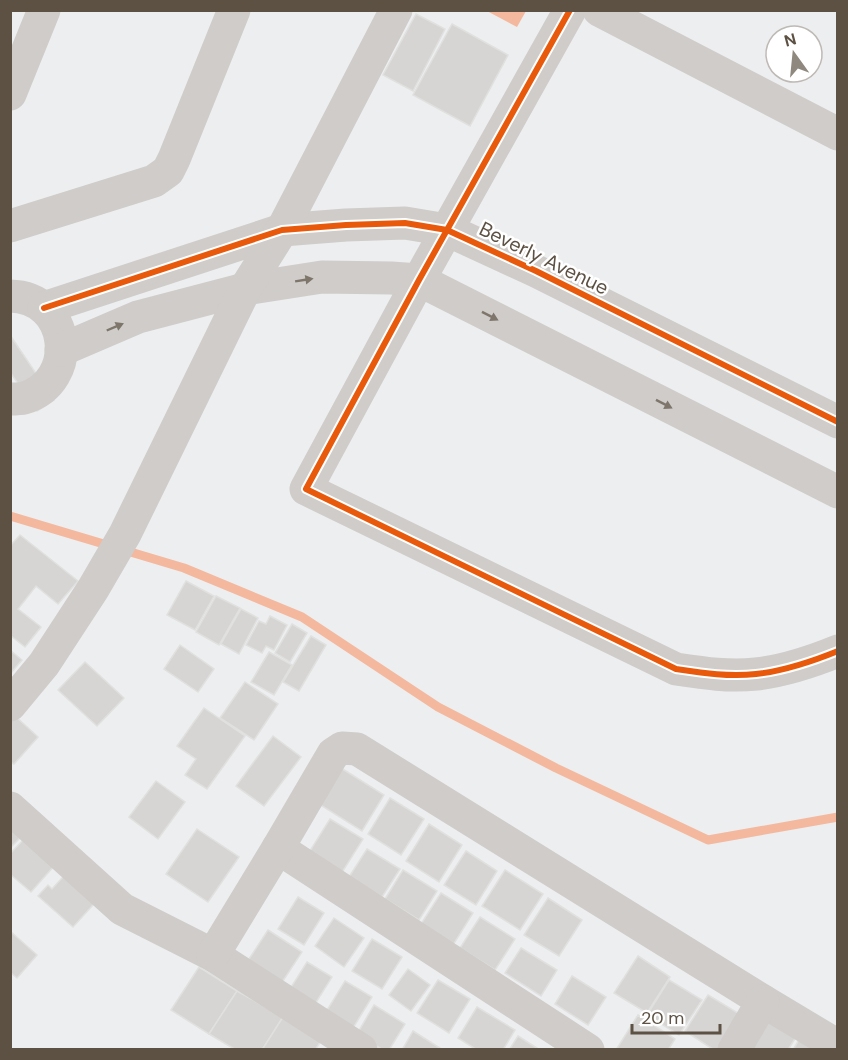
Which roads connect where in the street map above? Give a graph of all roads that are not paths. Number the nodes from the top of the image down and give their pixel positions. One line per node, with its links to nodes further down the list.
1 (44, 10): 6 (street)
2 (234, 10): 8 (street)
3 (396, 10): 9 (street)
4 (570, 10): 10 (street)
5 (599, 10): 7 (street)
6 (10, 94)
7 (837, 134)
8 (10, 226)
9 (282, 230): 10 (street, Beverly Avenue); 12 (street); 14 (street, Beverly Avenue)
10 (447, 230): 11 (street); 17 (street, Beverly Avenue)
11 (419, 280): 12 (street, one-way to 11); 18 (street, one-way to 18); 19 (street)
12 (245, 289): 15 (street, one-way to 12); 20 (street)
13 (10, 296): 14 (street)
14 (44, 308): 15 (street)
15 (61, 350): 16 (street)
16 (10, 399)
17 (837, 422)
18 (837, 492)
19 (837, 651)
20 (10, 705)
21 (10, 808): 23 (street)
22 (278, 848): 23 (street); 24 (street); 27 (street)
23 (213, 955): 26 (street)
24 (763, 1001): 25 (street); 28 (street)
25 (837, 1046)
26 (361, 1050)
27 (588, 1050)
28 (734, 1050)

